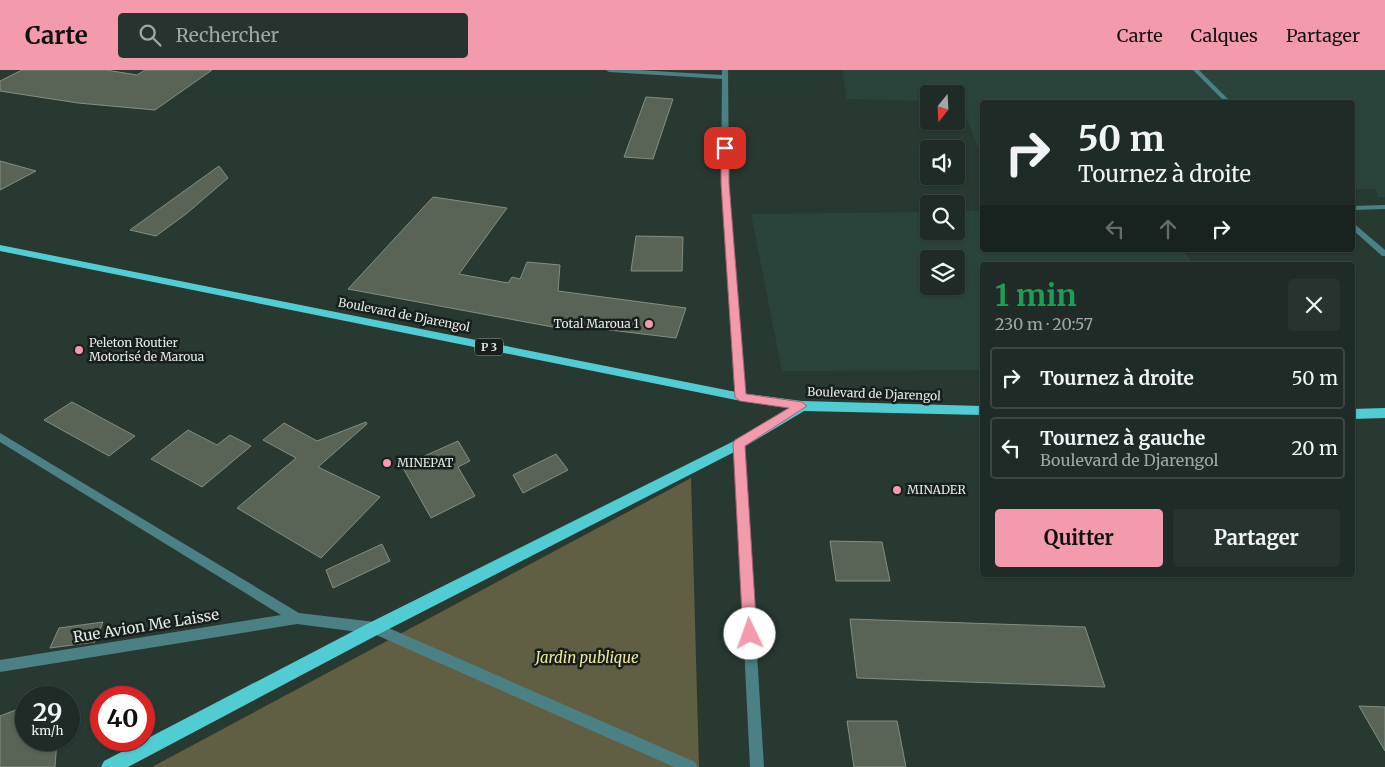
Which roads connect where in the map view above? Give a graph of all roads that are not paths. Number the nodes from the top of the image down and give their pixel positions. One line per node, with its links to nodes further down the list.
1 (609, 70): 3 (street)
2 (1196, 70): 4 (street)
3 (725, 74): 10 (street)
4 (1226, 100)
5 (1355, 208): 6 (street)
6 (1385, 208)
7 (1355, 227): 9 (street)
8 (0, 248): 10 (main road, Boulevard de Djarengol / P 3)
9 (1385, 254)
10 (740, 397): 11 (main road, Boulevard de Djarengol / P 3)
11 (802, 406): 12 (main road, Boulevard de Djarengol / P 3); 16 (main road)
12 (980, 411)
13 (1385, 413): 14 (main road)
14 (1355, 414)
15 (0, 437): 17 (street)
16 (739, 444): 18 (main road); 22 (street)
17 (297, 618): 18 (street); 19 (street, Rue Avion Me Laisse)
18 (375, 628): 20 (main road); 21 (street)
19 (0, 666)
20 (110, 767)
21 (690, 767)
22 (757, 767)

